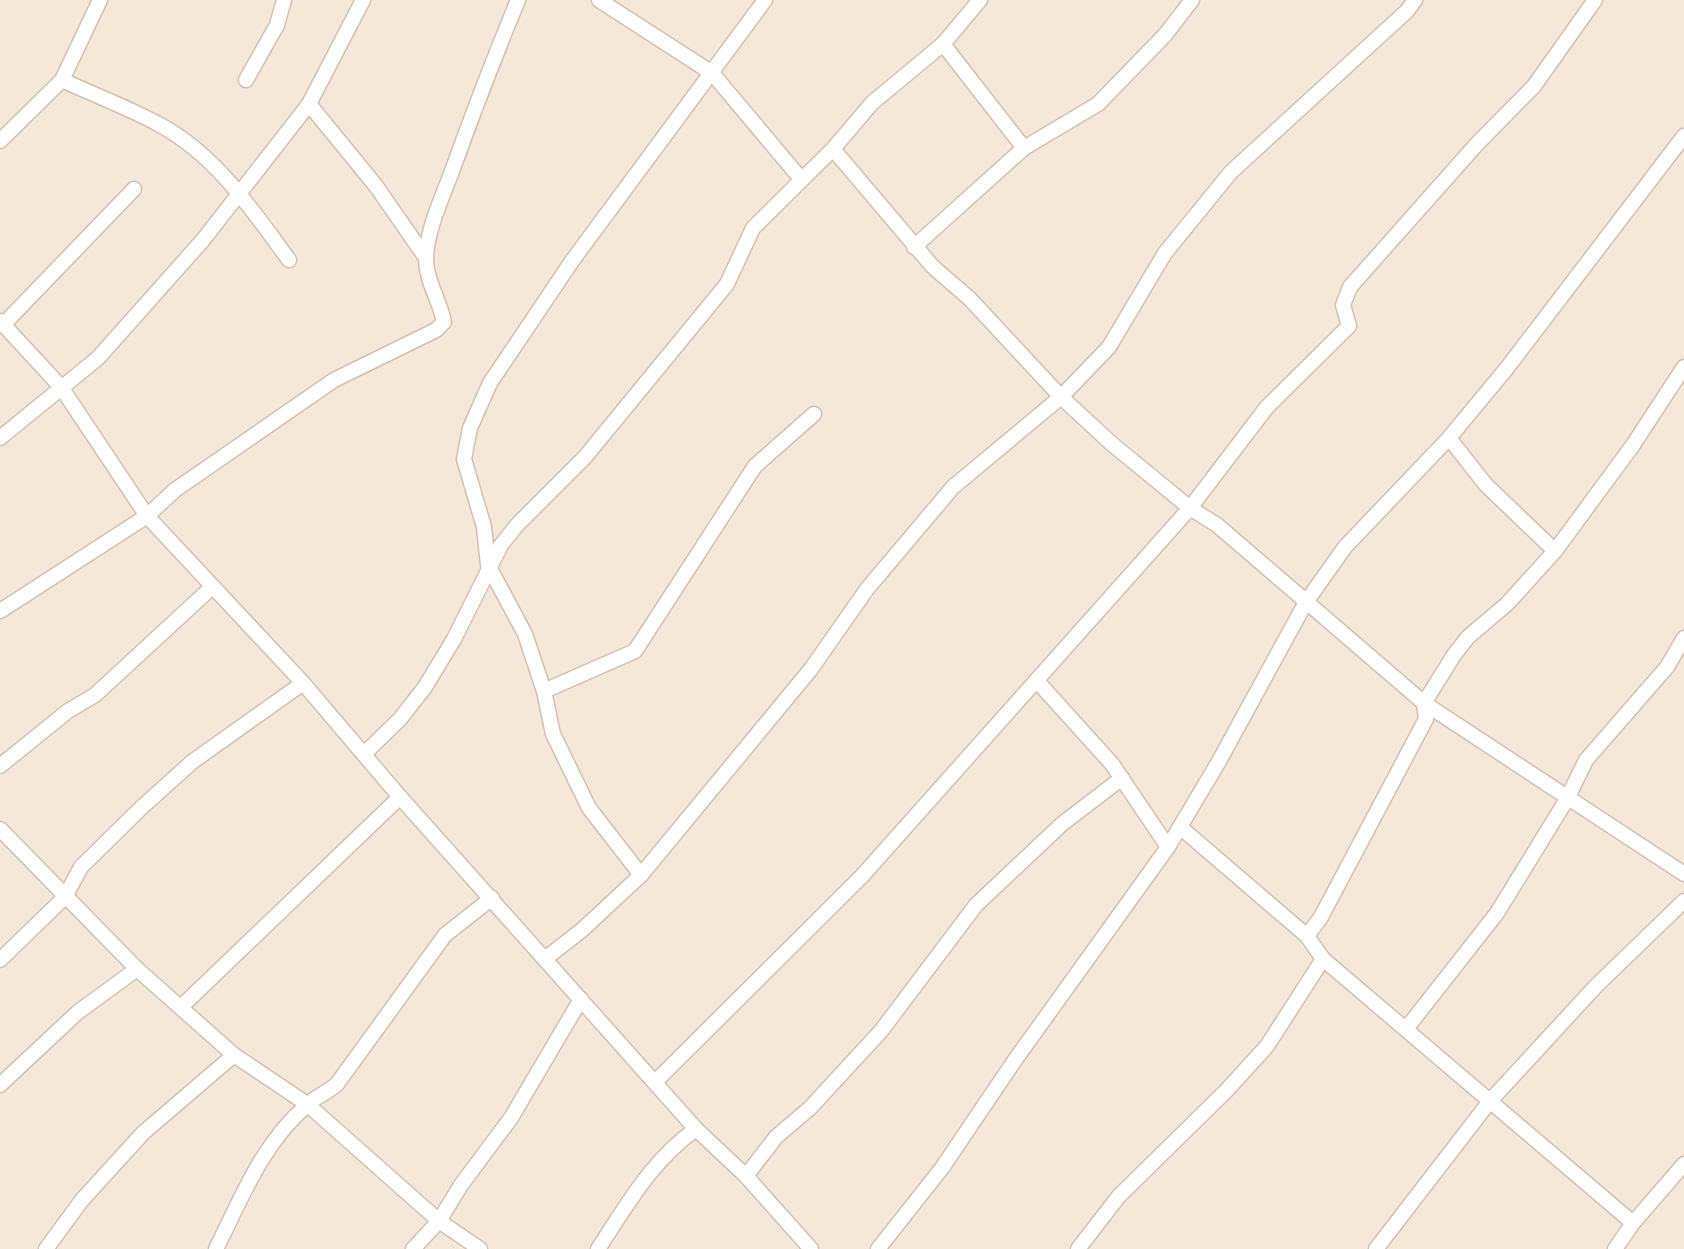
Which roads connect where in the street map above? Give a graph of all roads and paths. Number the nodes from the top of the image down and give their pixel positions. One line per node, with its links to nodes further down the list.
1 (100, 0): 13 (street)
2 (285, 0): 14 (street)
3 (363, 0): 15 (street)
4 (518, 0): 24 (street)
5 (600, 0): 12 (street)
6 (765, 0): 12 (street)
7 (980, 0): 11 (street)
8 (1192, 0): 18 (street)
9 (1415, 0): 29 (street)
10 (1595, 0): 33 (street)
11 (943, 44): 18 (street); 19 (street)
12 (712, 73): 20 (street); 36 (street)
13 (62, 80): 17 (street); 22 (street)
14 (246, 80)
15 (309, 103): 22 (street); 24 (street)
16 (1684, 136): 32 (street)
17 (0, 141)
18 (1024, 148): 23 (street)
19 (833, 149): 20 (street); 23 (street)
20 (800, 178): 36 (street)
21 (134, 189): 26 (street)
22 (240, 195): 25 (street); 28 (street)
23 (914, 247): 29 (street)
24 (426, 258): 34 (street)
25 (289, 260)
26 (2, 323): 28 (street)
27 (1684, 367): 35 (street)
28 (61, 387): 31 (street); 34 (street)
29 (1060, 397): 33 (street); 54 (street)
30 (814, 414): 43 (street)
31 (0, 438)
32 (1449, 438): 35 (street); 38 (street)
33 (1190, 508): 38 (street); 41 (street)
34 (147, 516): 37 (street); 39 (street)
35 (1555, 551): 44 (street)
36 (488, 565): 43 (street); 45 (street)
37 (211, 588): 42 (street); 46 (street)
38 (1306, 602): 44 (street); 50 (street)
39 (0, 611)
40 (1684, 638): 49 (street)
41 (1037, 681): 47 (street); 67 (street)
42 (303, 683): 45 (street); 55 (street)
43 (544, 691): 54 (street)
44 (1424, 703): 49 (street); 58 (street)
45 (365, 753): 48 (street)
46 (0, 766)
47 (1122, 778): 52 (street); 73 (street)
48 (400, 797): 56 (street); 64 (street)
49 (1567, 799): 53 (street); 65 (street)
50 (1180, 827): 52 (street); 58 (street)
51 (0, 830): 55 (street)
52 (1168, 847): 83 (street)
53 (1684, 874)
54 (641, 876): 59 (street)
55 (65, 897): 61 (street); 62 (street)
56 (492, 898): 59 (street); 70 (street)
57 (1684, 901): 69 (street)
58 (1307, 936): 60 (street)
59 (546, 958): 63 (street)
60 (1323, 959): 65 (street); 84 (street)
61 (0, 960)
62 (137, 969): 64 (street); 68 (street)
63 (581, 999): 67 (street); 74 (street)
64 (181, 1006): 66 (street)
65 (1406, 1029): 69 (street)
66 (234, 1055): 70 (street); 77 (street)
67 (655, 1082): 71 (street)
68 (0, 1085)
69 (1490, 1101): 75 (street); 85 (street)
70 (307, 1104): 74 (street); 78 (street)
71 (696, 1129): 73 (street); 81 (street)
72 (1684, 1164): 75 (street)
73 (746, 1176): 82 (street)
74 (439, 1221): 79 (street); 80 (street)
75 (1633, 1223): 76 (street)
76 (1617, 1248)
77 (46, 1249)
78 (216, 1249)
79 (414, 1249)
80 (480, 1249)
81 (598, 1249)
82 (811, 1249)
83 (878, 1249)
84 (1078, 1249)
85 (1376, 1249)

